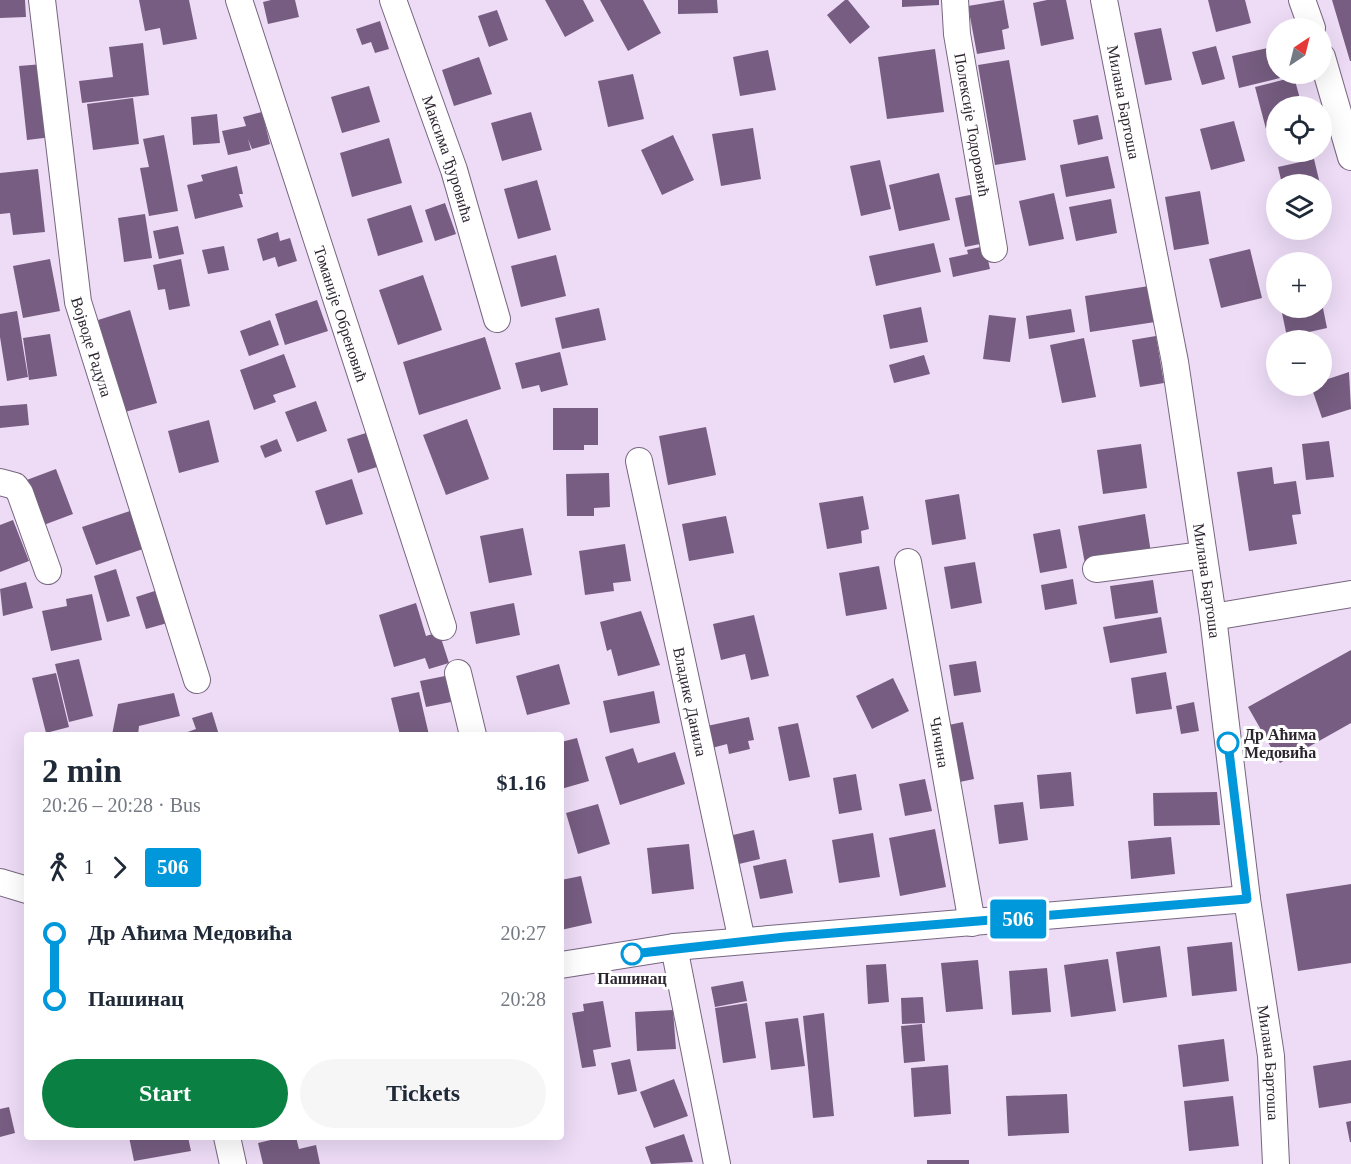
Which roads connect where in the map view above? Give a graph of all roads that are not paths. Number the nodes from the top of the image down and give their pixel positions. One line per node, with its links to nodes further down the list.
1 (42, 0): 22 (street, Војводе Радула)
2 (239, 0): 20 (street, Томаније Обреновић)
3 (393, 0): 11 (street, Максима Ђуровића)
4 (955, 0): 10 (street, Полексије Тодоровић)
5 (1104, 0): 14 (street, Милана Бартоша)
6 (1302, 0): 7 (street)
7 (1308, 18)
8 (1330, 84): 9 (street)
9 (1351, 157)
10 (994, 249)
11 (497, 319)
12 (639, 461): 28 (street, Владике Данила)
13 (0, 482): 17 (street)
14 (1203, 555): 16 (street); 19 (street, Милана Бартоша)
15 (908, 562): 27 (street, Чичина)
16 (1096, 569)
17 (48, 571)
18 (1351, 594): 19 (street)
19 (1213, 617): 26 (street, Милана Бартоша)
20 (443, 627)
21 (458, 673): 23 (street)
22 (198, 680)
23 (472, 732)
24 (0, 882): 25 (street)
25 (24, 889)
26 (1247, 899): 27 (street); 34 (street, Милана Бартоша)
27 (972, 923): 28 (street)
28 (742, 941): 29 (street)
29 (674, 947): 30 (street); 33 (street)
30 (564, 965)
31 (228, 1140): 32 (street)
32 (233, 1164)
33 (717, 1164)
34 (1276, 1164)

